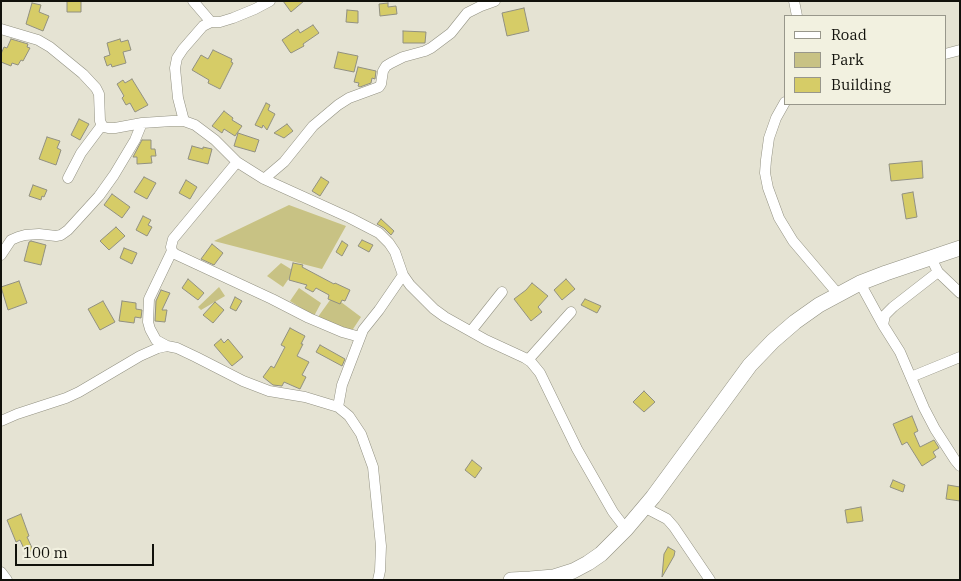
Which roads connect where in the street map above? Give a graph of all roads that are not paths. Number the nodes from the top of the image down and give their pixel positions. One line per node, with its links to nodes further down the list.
1 (193, 1): 6 (street)
2 (270, 1): 6 (street)
3 (495, 1): 16 (street)
4 (794, 1): 5 (street)
5 (797, 15)
6 (211, 22): 11 (street)
7 (1, 29): 13 (street)
8 (960, 50): 9 (street)
9 (946, 54)
10 (784, 104): 26 (street)
11 (184, 121): 12 (street); 14 (street)
12 (142, 123): 13 (street); 19 (street)
13 (102, 125): 15 (street)
14 (237, 162): 16 (street); 18 (street)
15 (68, 178)
16 (264, 179): 22 (street)
17 (960, 248): 20 (street)
18 (172, 251): 30 (street); 31 (street)
19 (1, 255)
20 (931, 258): 21 (street); 23 (street)
21 (938, 272): 25 (street); 28 (street)
22 (403, 275): 29 (street); 30 (street)
23 (860, 283): 26 (street); 28 (street)
24 (502, 292): 29 (street)
25 (960, 293)
26 (838, 294): 38 (street)
27 (571, 312): 33 (street)
28 (883, 325): 34 (street)
29 (470, 331): 33 (street)
30 (360, 337): 35 (street)
31 (167, 346): 35 (street); 36 (street)
32 (960, 357): 34 (street)
33 (528, 360): 39 (street)
34 (911, 377): 37 (street)
35 (338, 407): 42 (street)
36 (1, 421)
37 (960, 466)
38 (644, 507): 39 (street); 44 (street)
39 (626, 529): 43 (street)
40 (1, 572): 41 (street)
41 (7, 580)
42 (378, 580)
43 (511, 580)
44 (710, 580)

